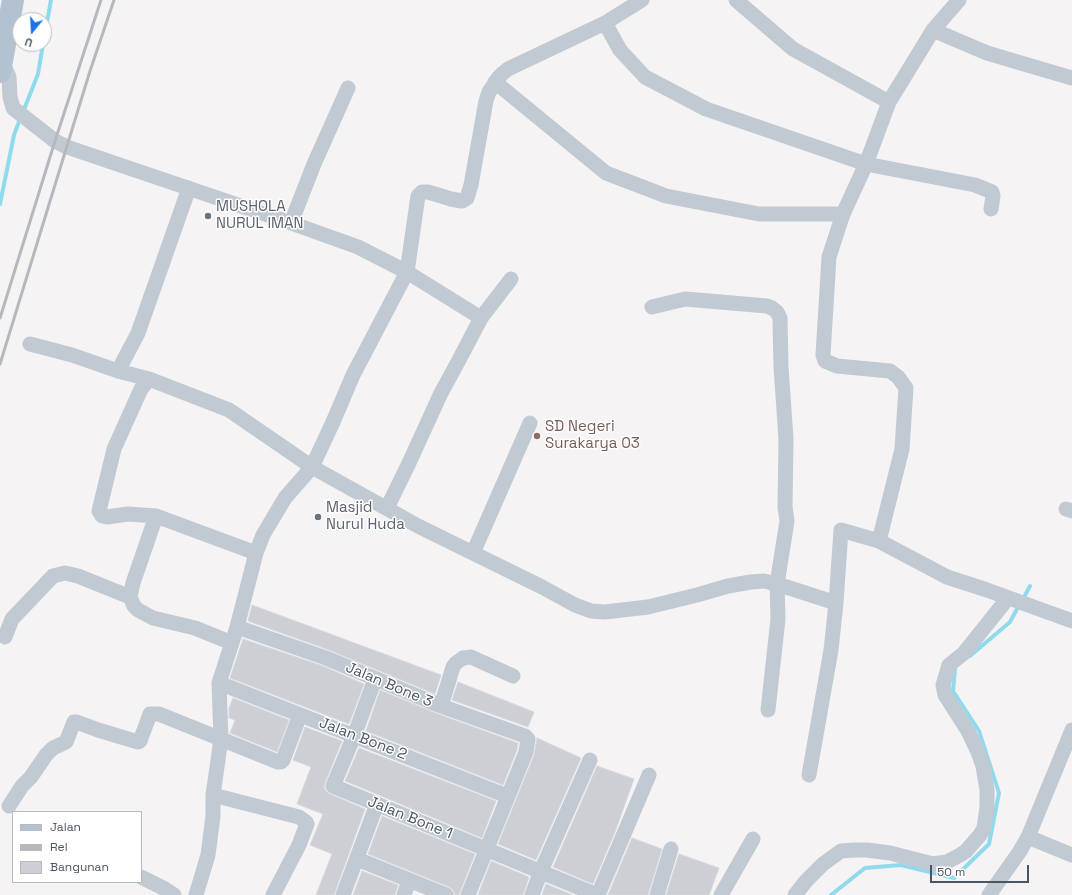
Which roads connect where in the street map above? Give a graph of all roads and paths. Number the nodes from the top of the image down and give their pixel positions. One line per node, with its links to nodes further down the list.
1 (14, 0): 7 (main road)
2 (642, 0): 5 (street)
3 (736, 0): 11 (street)
4 (959, 0): 6 (street)
5 (605, 23): 9 (street); 12 (street)
6 (933, 30): 8 (street); 11 (street)
7 (1, 69): 13 (street)
8 (1072, 78)
9 (495, 82): 15 (street); 17 (street)
10 (348, 88): 16 (street)
11 (889, 102): 12 (street)
12 (866, 164): 14 (street); 15 (street)
13 (189, 188): 16 (street); 22 (street)
14 (991, 209)
15 (844, 214): 28 (street)
16 (291, 222): 17 (street)
17 (407, 272): 20 (street); 25 (street)
18 (511, 278): 20 (street)
19 (652, 307): 31 (street)
20 (481, 318): 26 (street)
21 (30, 344): 22 (street)
22 (118, 371): 23 (street)
23 (149, 379): 25 (street); 27 (street)
24 (530, 423): 29 (street)
25 (312, 467): 26 (street); 30 (street)
26 (387, 508): 29 (street)
27 (156, 516): 30 (street); 32 (street)
28 (879, 541): 33 (street); 34 (street)
29 (473, 553): 31 (street)
30 (256, 554): 36 (street)
31 (778, 584): 34 (street); 43 (street)
32 (130, 597): 37 (street); 38 (street)
33 (1008, 598): 35 (street); 75 (street)
34 (836, 603): 50 (street)
35 (1072, 621)
36 (237, 627): 38 (street); 40 (street, Jalan Bone 3)
37 (5, 637)
38 (232, 643): 41 (street)
39 (513, 676): 42 (street)
40 (375, 678): 42 (street, Jalan Bone 3); 46 (street)
41 (219, 683): 44 (street, Jalan Bone 2); 47 (street)
42 (441, 706): 52 (street, Jalan Bone 3)
43 (768, 710)
44 (300, 715): 46 (street, Jalan Bone 2); 47 (street)
45 (1072, 730): 55 (street)
46 (354, 736): 52 (street, Jalan Bone 2); 53 (street, Jalan Bone 1)
47 (221, 739): 51 (street); 54 (street)
48 (590, 760): 61 (street)
49 (649, 775): 72 (street)
50 (809, 775)
51 (214, 795): 65 (street); 66 (street)
52 (507, 796): 58 (street)
53 (377, 804): 58 (street, Jalan Bone 1); 60 (street)
54 (8, 810)
55 (1028, 837): 59 (street); 76 (street)
56 (753, 839): 74 (street)
57 (671, 849): 73 (street)
58 (486, 850): 61 (street, Jalan Bone 1); 70 (street)
59 (1072, 854)
60 (357, 858): 63 (street); 67 (street)
61 (541, 871): 71 (street); 72 (street, Jalan Bone 1)
62 (142, 878): 64 (street)
63 (409, 880): 68 (street); 69 (street)
64 (174, 895)
65 (196, 895)
66 (273, 895)
67 (343, 895)
68 (404, 895)
69 (446, 895)
70 (468, 895)
71 (532, 895)
72 (598, 895)
73 (657, 895)
74 (721, 895)
75 (795, 895)
76 (989, 895)

